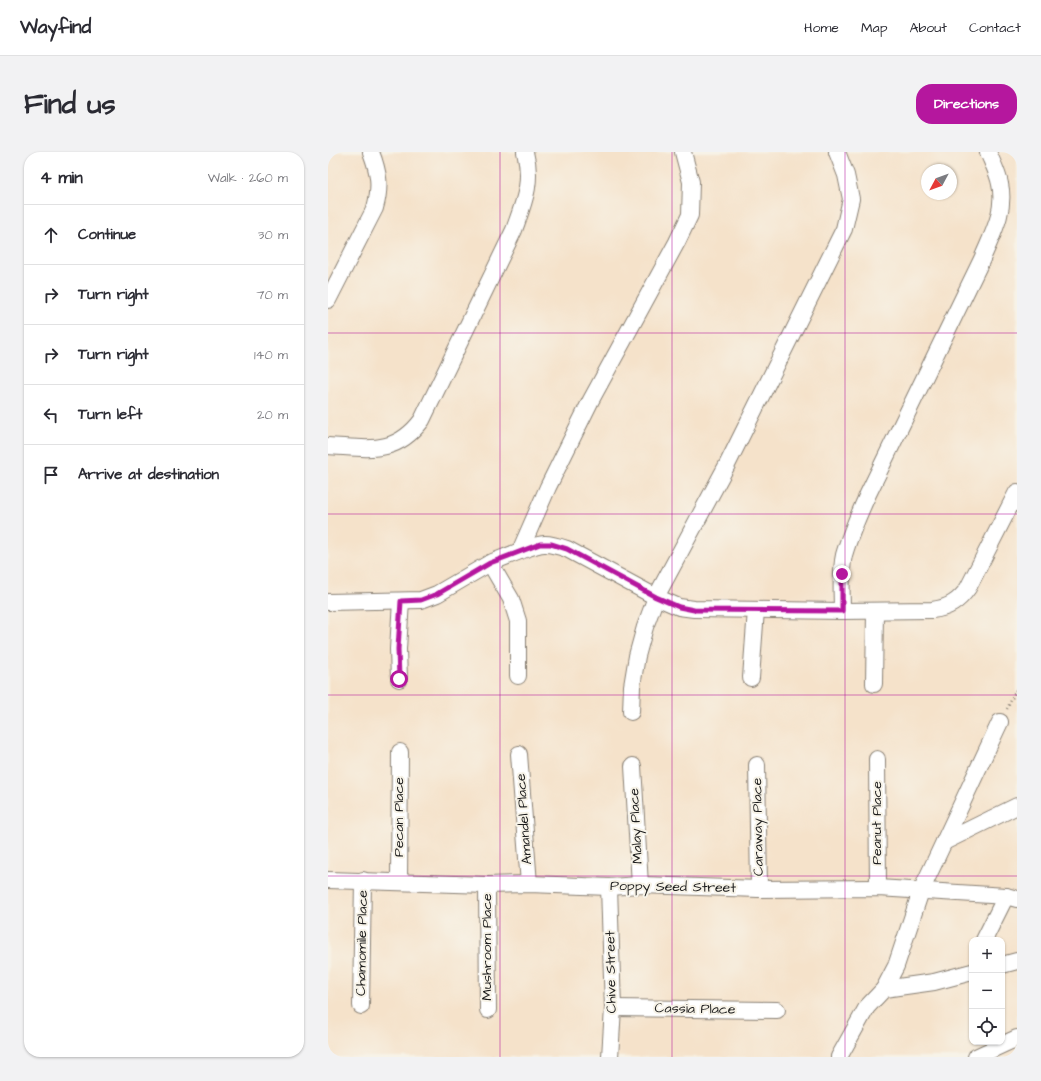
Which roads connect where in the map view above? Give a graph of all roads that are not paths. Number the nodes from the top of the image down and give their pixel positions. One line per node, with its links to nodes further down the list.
1 (371, 152): 6 (street)
2 (525, 152): 7 (street)
3 (683, 152): 9 (street)
4 (837, 152): 11 (street)
5 (988, 152): 15 (street)
6 (328, 300)
7 (328, 446)
8 (1017, 492): 16 (street)
9 (520, 551): 10 (street); 11 (street)
10 (490, 563): 12 (street); 17 (street)
11 (656, 597): 14 (street); 21 (street)
12 (401, 601): 13 (street); 19 (street)
13 (328, 602)
14 (756, 610): 15 (street); 18 (street)
15 (842, 611): 16 (street)
16 (875, 611): 20 (street)
17 (518, 676)
18 (751, 678)
19 (399, 679)
20 (874, 684)
21 (631, 712)
22 (1000, 722): 29 (street)
23 (400, 752): 32 (street, Pecan Place)
24 (519, 754): 33 (street, Amandel Place)
25 (877, 759): 37 (street, Peanut Place)
26 (757, 765): 38 (street, Caraway Place)
27 (633, 766): 35 (street, Malay Place)
28 (1017, 806): 29 (street)
29 (944, 842): 39 (street)
30 (328, 880): 31 (street, Poppy Seed Street)
31 (363, 880): 32 (street, Poppy Seed Street); 46 (street, Chamomile Place)
32 (399, 882): 34 (street, Poppy Seed Street)
33 (529, 884): 34 (street, Poppy Seed Street); 36 (street, Poppy Seed Street)
34 (487, 885): 48 (street, Mushroom Place)
35 (640, 885): 36 (street, Poppy Seed Street); 38 (street, Poppy Seed Street)
36 (609, 887): 47 (street, Chive Street)
37 (878, 888): 38 (street, Poppy Seed Street); 39 (street, Poppy Seed Street)
38 (759, 889)
39 (922, 892): 40 (street, Poppy Seed Street); 45 (street)
40 (1011, 897): 41 (street)
41 (986, 937)
42 (1017, 961): 43 (street)
43 (1005, 964)
44 (969, 970): 45 (street)
45 (884, 989): 52 (street)
46 (361, 1006)
47 (613, 1008): 49 (street, Cassia Place); 51 (street, Chive Street)
48 (488, 1010)
49 (777, 1010)
50 (1017, 1038): 53 (street)
51 (610, 1057)
52 (839, 1057)
53 (976, 1057)

